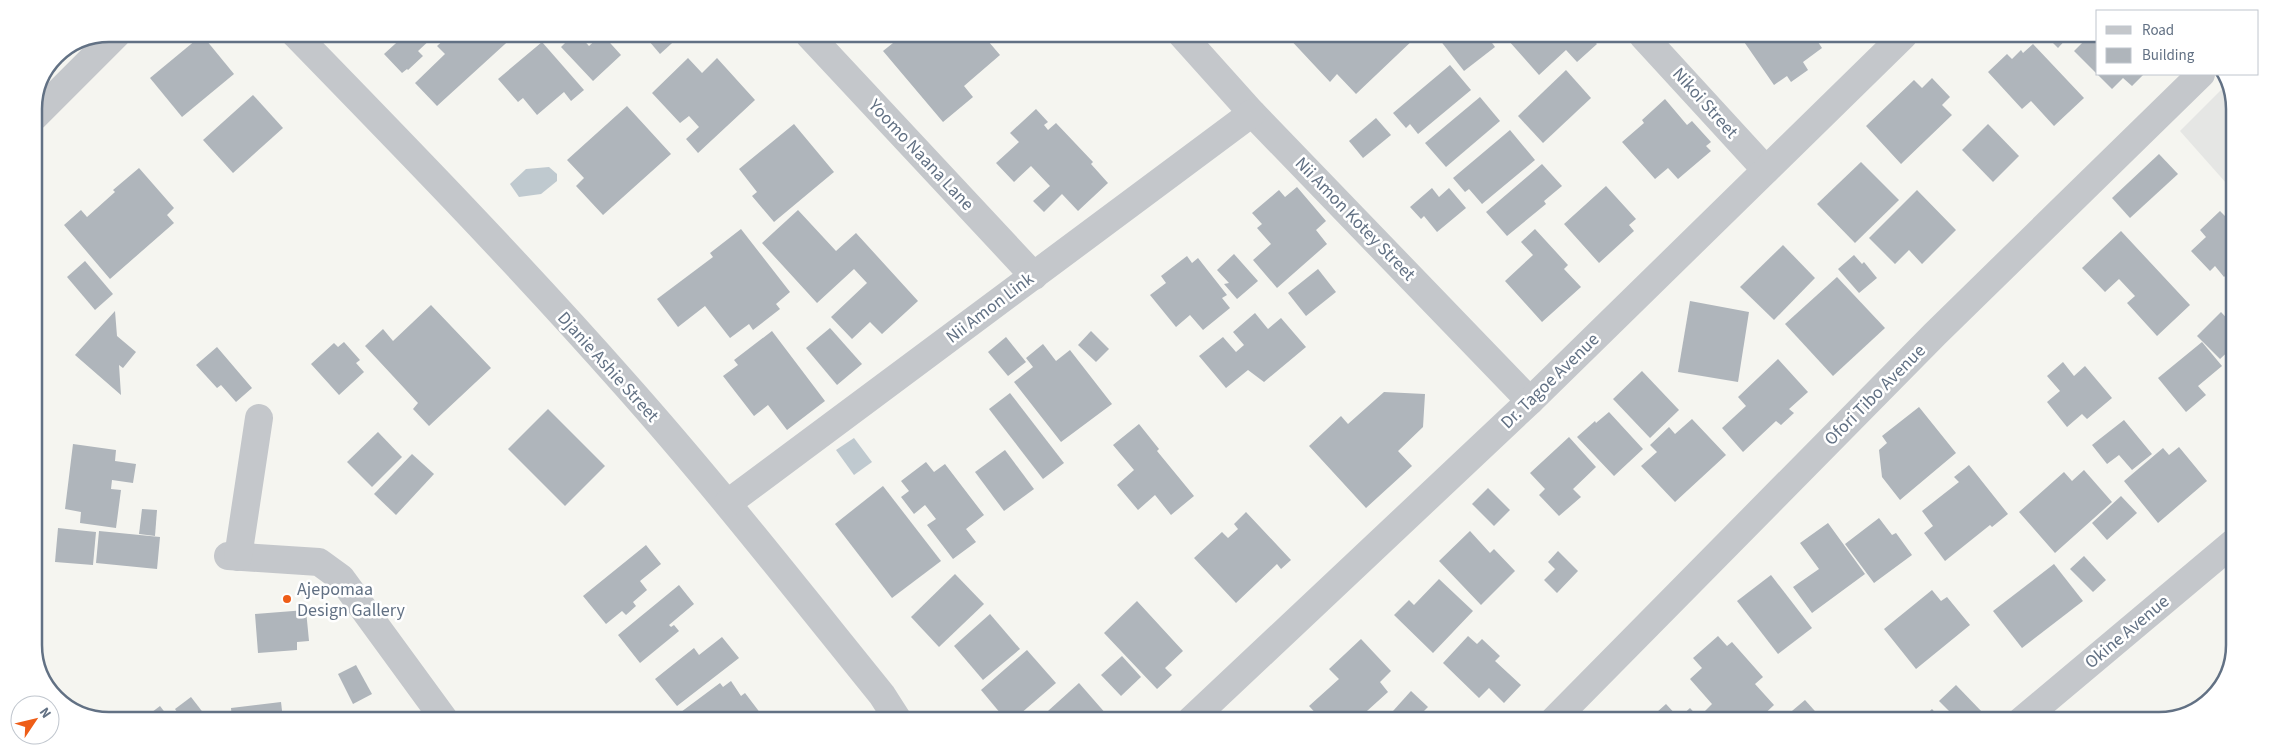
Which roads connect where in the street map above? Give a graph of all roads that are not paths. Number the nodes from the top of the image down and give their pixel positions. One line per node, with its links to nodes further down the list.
1 (109, 42): 8 (street)
2 (302, 42): 14 (street, Djanie Ashie Street)
3 (816, 42): 11 (street, Yoomo Naana Lane)
4 (1188, 42): 9 (street, Nii Amon Kotey Street)
5 (1649, 42): 10 (street, Nikoi Street)
6 (1897, 42): 10 (street, Dr. Tagoe Avenue)
7 (2200, 75): 19 (street, Ofori Tibo Avenue)
8 (42, 108)
9 (1252, 113): 11 (street, Nii Amon Link); 12 (street, Nii Amon Kotey Street)
10 (1766, 170): 12 (street, Dr. Tagoe Avenue)
11 (1034, 276): 14 (street, Nii Amon Link)
12 (1530, 401): 18 (street, Dr. Tagoe Avenue)
13 (259, 418): 16 (street)
14 (728, 503): 17 (street, Djanie Ashie Street)
15 (2226, 549): 20 (street, Okine Avenue)
16 (439, 712)
17 (893, 712)
18 (1207, 712)
19 (1562, 712)
20 (2032, 712)

